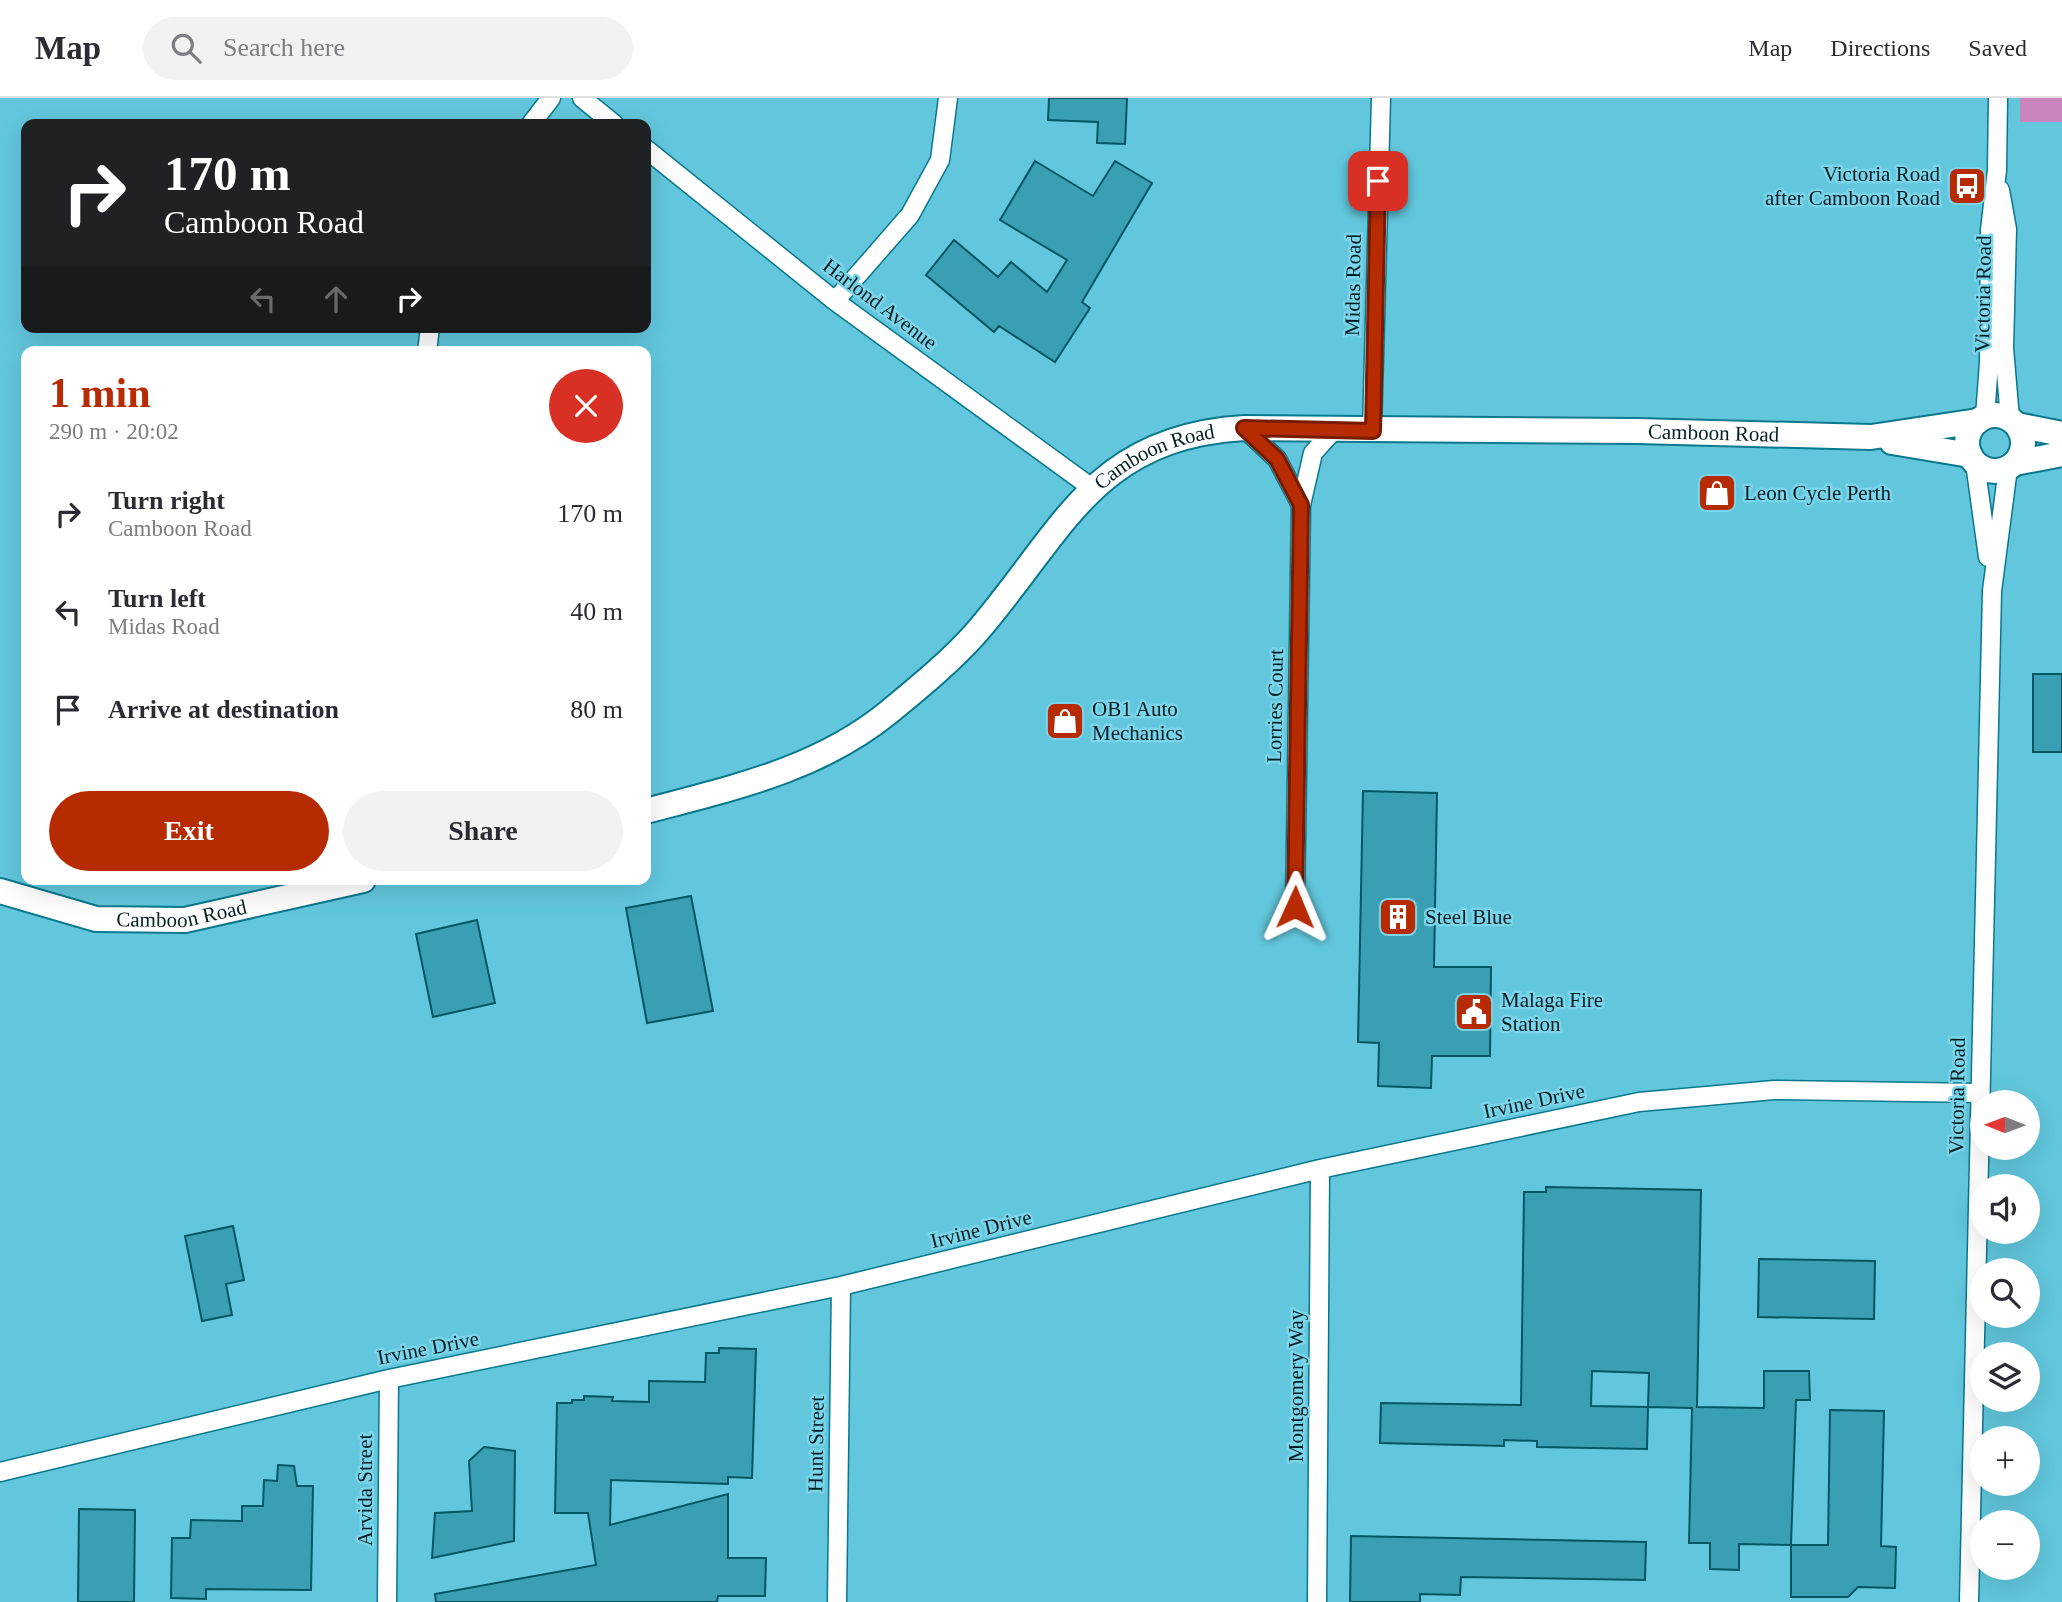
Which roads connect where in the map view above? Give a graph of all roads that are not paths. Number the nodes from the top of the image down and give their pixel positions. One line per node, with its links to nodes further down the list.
1 (551, 98): 6 (street)
2 (582, 98): 7 (street)
3 (948, 98): 10 (street)
4 (1381, 98): 15 (street, Midas Road)
5 (1998, 98): 9 (street, Victoria Road)
6 (535, 119)
7 (608, 119)
8 (651, 153): 10 (street, Harlond Avenue)
9 (1997, 170): 11 (street, Victoria Road); 12 (street, Victoria Road)
10 (835, 301): 21 (street, Harlond Avenue)
11 (1982, 419): 12 (street); 17 (street, Camboon Road); 19 (street)
12 (2014, 422): 16 (street); 20 (street)
13 (1244, 428): 14 (street, Camboon Road); 21 (street, Camboon Road); 22 (street, Lorries Court)
14 (1333, 430): 15 (street, Camboon Road); 22 (street, Lorries Court)
15 (1373, 431): 17 (street, Camboon Road)
16 (2062, 434)
17 (1871, 437): 19 (street, Camboon Road)
18 (2062, 454): 20 (street)
19 (1973, 459): 20 (street); 23 (street, Victoria Road)
20 (2012, 466): 23 (street, Victoria Road)
21 (1092, 488): 24 (street, Camboon Road)
22 (1301, 505): 27 (street, Lorries Court)
23 (1992, 591): 28 (street, Victoria Road)
24 (651, 810)
25 (341, 885): 26 (street, Camboon Road)
26 (0, 891)
27 (1295, 907)
28 (1980, 1090)
29 (1970, 1093): 31 (street, Irvine Drive)
30 (1979, 1160): 38 (street, Victoria Road)
31 (1320, 1169): 32 (street, Irvine Drive); 37 (street, Montgomery Way)
32 (841, 1286): 33 (street, Irvine Drive); 36 (street, Hunt Street)
33 (389, 1379): 34 (street, Irvine Drive); 35 (street, Arvida Street)
34 (0, 1472)
35 (387, 1602)
36 (837, 1602)
37 (1317, 1602)
38 (1969, 1602)

